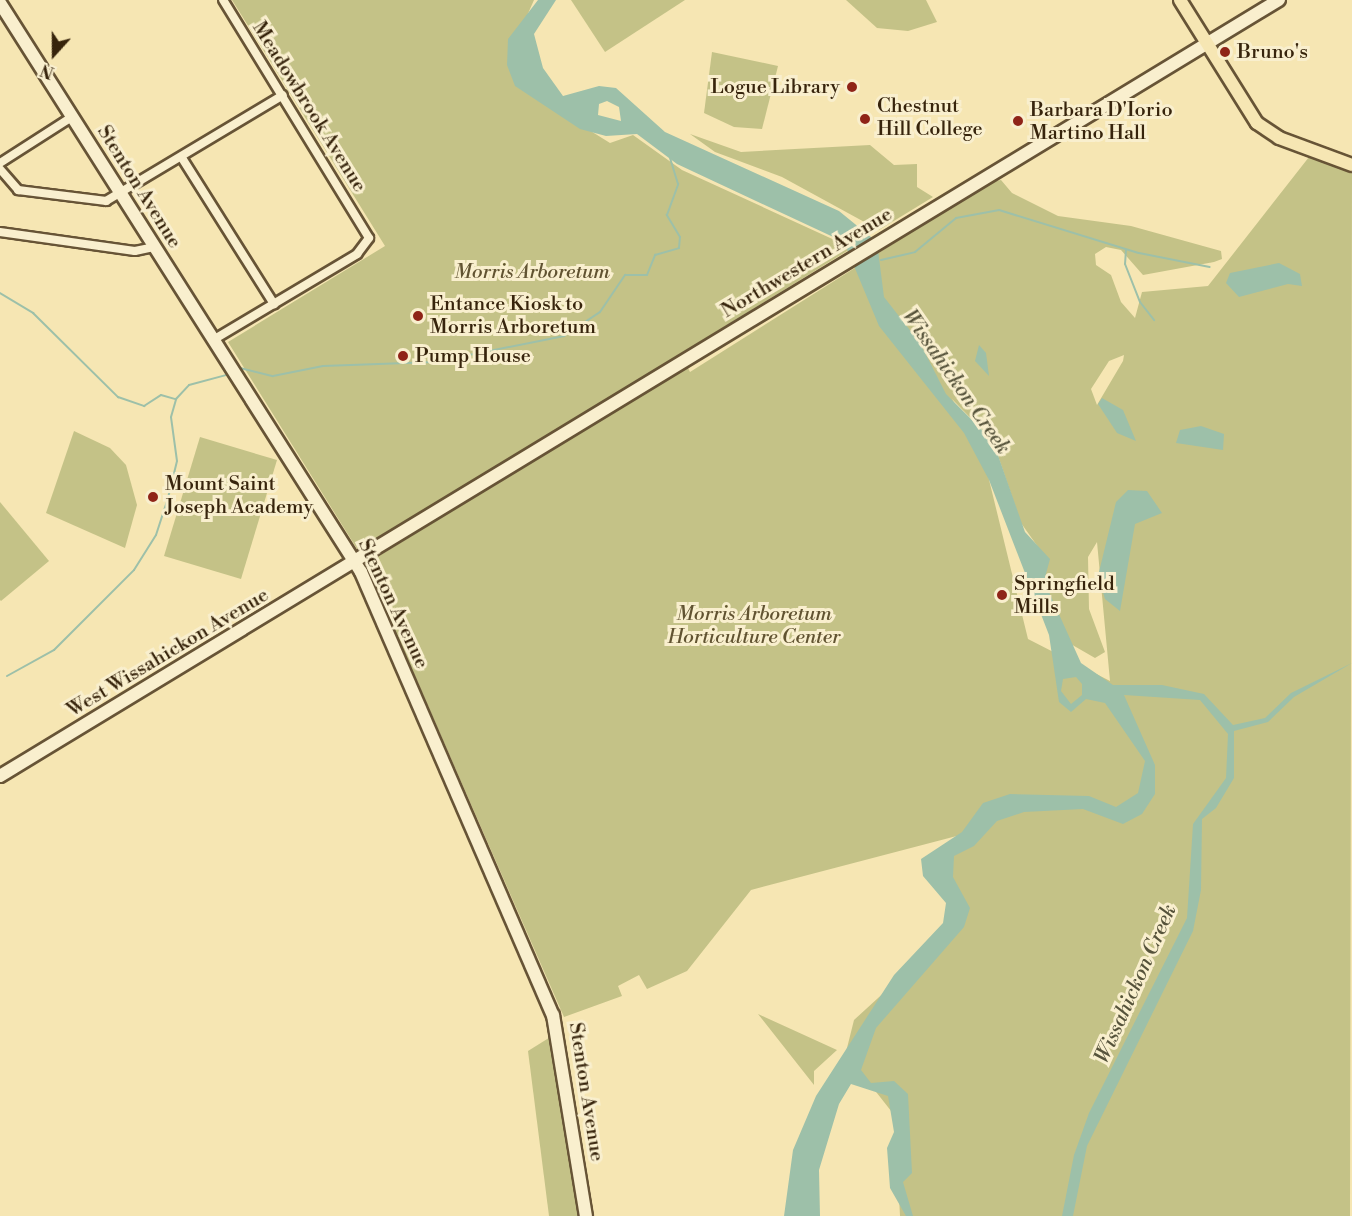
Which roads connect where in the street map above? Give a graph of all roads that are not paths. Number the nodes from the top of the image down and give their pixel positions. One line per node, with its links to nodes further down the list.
1 (223, 0): 6 (street, Meadowbrook Avenue)
2 (1180, 0): 5 (main road)
3 (1280, 0): 5 (street, Northwestern Avenue)
4 (0, 3): 7 (street, Stenton Avenue)
5 (1206, 43): 10 (main road); 17 (street, Northwestern Avenue)
6 (283, 95): 8 (street); 15 (street, Meadowbrook Avenue)
7 (72, 117): 9 (street); 12 (street, Stenton Avenue)
8 (182, 158): 12 (street); 15 (street)
9 (0, 163)
10 (1352, 165)
11 (0, 169): 12 (street)
12 (122, 196): 14 (street, Stenton Avenue)
13 (0, 232): 14 (street)
14 (154, 247): 16 (street, Stenton Avenue)
15 (274, 304): 16 (street)
16 (213, 340): 17 (street, Stenton Avenue)
17 (356, 562): 18 (street, West Wissahickon Avenue); 19 (street, Stenton Avenue)
18 (0, 776)
19 (586, 1216)

